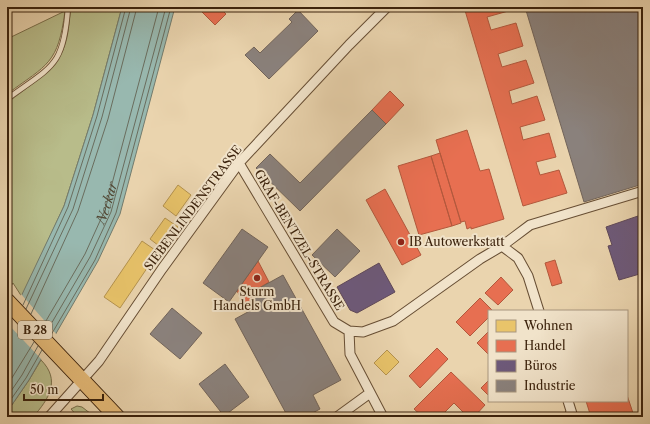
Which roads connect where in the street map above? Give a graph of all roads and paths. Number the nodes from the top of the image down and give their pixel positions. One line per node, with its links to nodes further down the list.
1 (68, 7): 3 (lane)
2 (387, 7): 4 (street, SIEBENLINDENSTRASSE)
3 (7, 99)
4 (239, 163): 9 (street, GRAF-BENTZEL-STRASSE); 10 (street, SIEBENLINDENSTRASSE)
5 (643, 191): 6 (street)
6 (502, 246): 8 (street); 9 (street)
7 (7, 301): 10 (main road, B 28)
8 (539, 310)
9 (349, 331): 11 (street)
10 (83, 381): 13 (street, SIEBENLINDENSTRASSE); 14 (main road, B 28)
11 (370, 393): 15 (street); 16 (street)
12 (571, 409): 17 (lane)
13 (49, 417)
14 (117, 417)
15 (337, 417)
16 (383, 417)
17 (564, 417)

